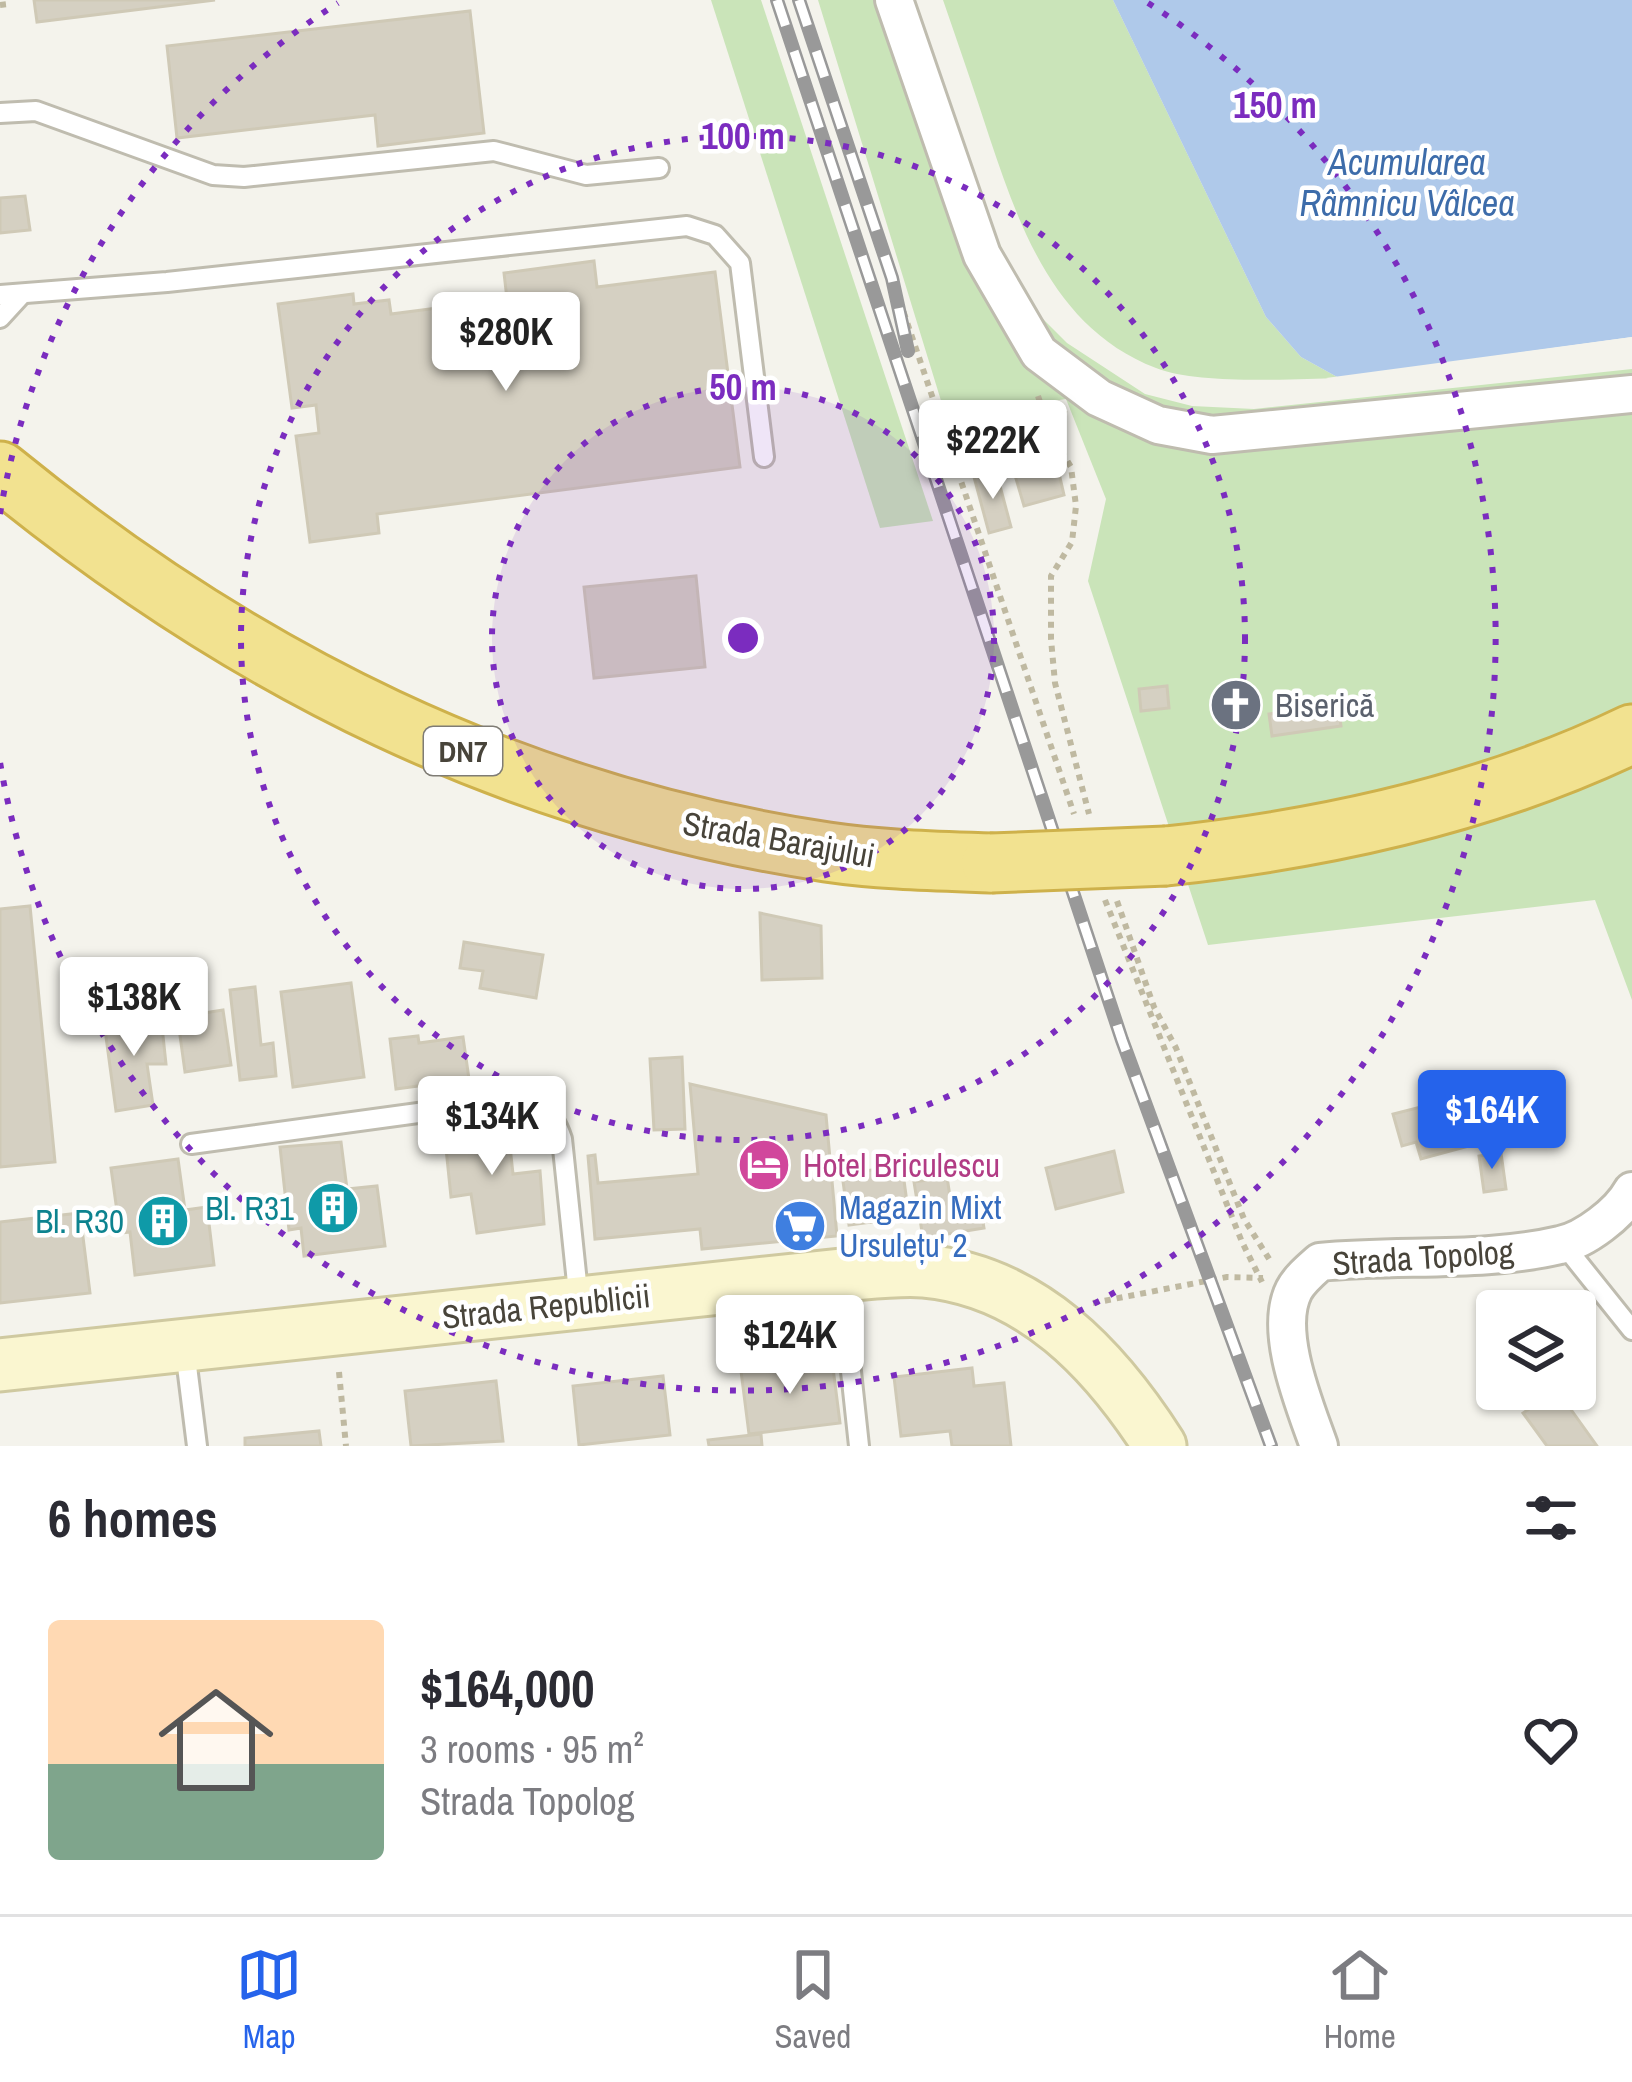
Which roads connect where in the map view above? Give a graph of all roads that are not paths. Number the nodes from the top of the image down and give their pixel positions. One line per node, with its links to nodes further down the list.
1 (894, 0): 7 (street)
2 (0, 112): 3 (lane)
3 (659, 168)
4 (22, 294): 5 (lane); 6 (lane); 8 (lane)
5 (0, 298)
6 (0, 318)
7 (1632, 394)
8 (764, 457)
9 (0, 472): 10 (highway, Strada Barajului / DN7, bridge)
10 (1632, 734)
11 (191, 1144): 15 (lane)
12 (1632, 1191): 13 (street, Strada Topolog)
13 (1564, 1245): 16 (lane); 22 (street, Strada Topolog)
14 (841, 1275): 15 (main road, Strada Republicii); 20 (lane); 21 (main road, Strada Republicii)
15 (579, 1302): 17 (main road, Strada Republicii)
16 (1632, 1330)
17 (184, 1346): 18 (main road, Strada Republicii); 19 (lane)
18 (0, 1365)
19 (197, 1446)
20 (859, 1446)
21 (1160, 1446)
22 (1319, 1446)

